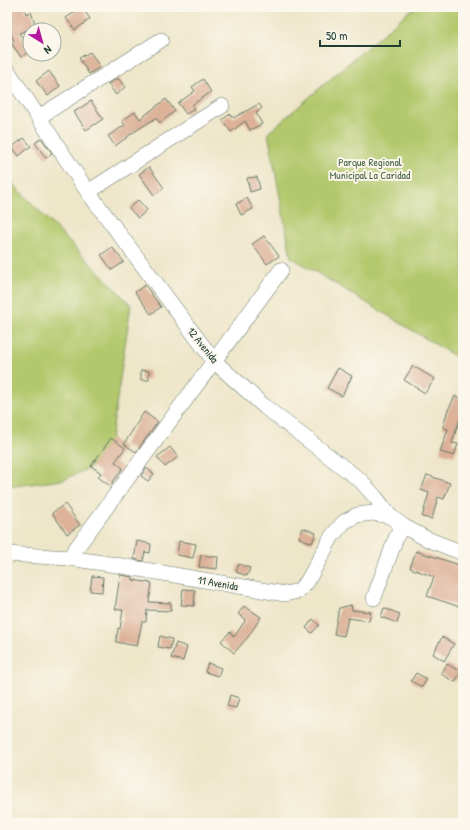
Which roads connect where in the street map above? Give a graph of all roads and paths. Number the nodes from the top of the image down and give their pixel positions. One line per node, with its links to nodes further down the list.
1 (161, 40): 4 (street)
2 (7, 70): 4 (street, 12 Avenida)
3 (222, 106): 5 (street)
4 (39, 118): 5 (street, 12 Avenida)
5 (88, 192): 7 (street, 12 Avenida)
6 (281, 270): 7 (street)
7 (214, 361): 8 (street, 12 Avenida); 12 (street)
8 (390, 516): 9 (street, 12 Avenida); 12 (street, 11 Avenida)
9 (403, 526): 10 (street, 12 Avenida); 13 (street)
10 (463, 553)
11 (7, 554): 12 (street, 11 Avenida)
12 (69, 558)
13 (374, 598)

